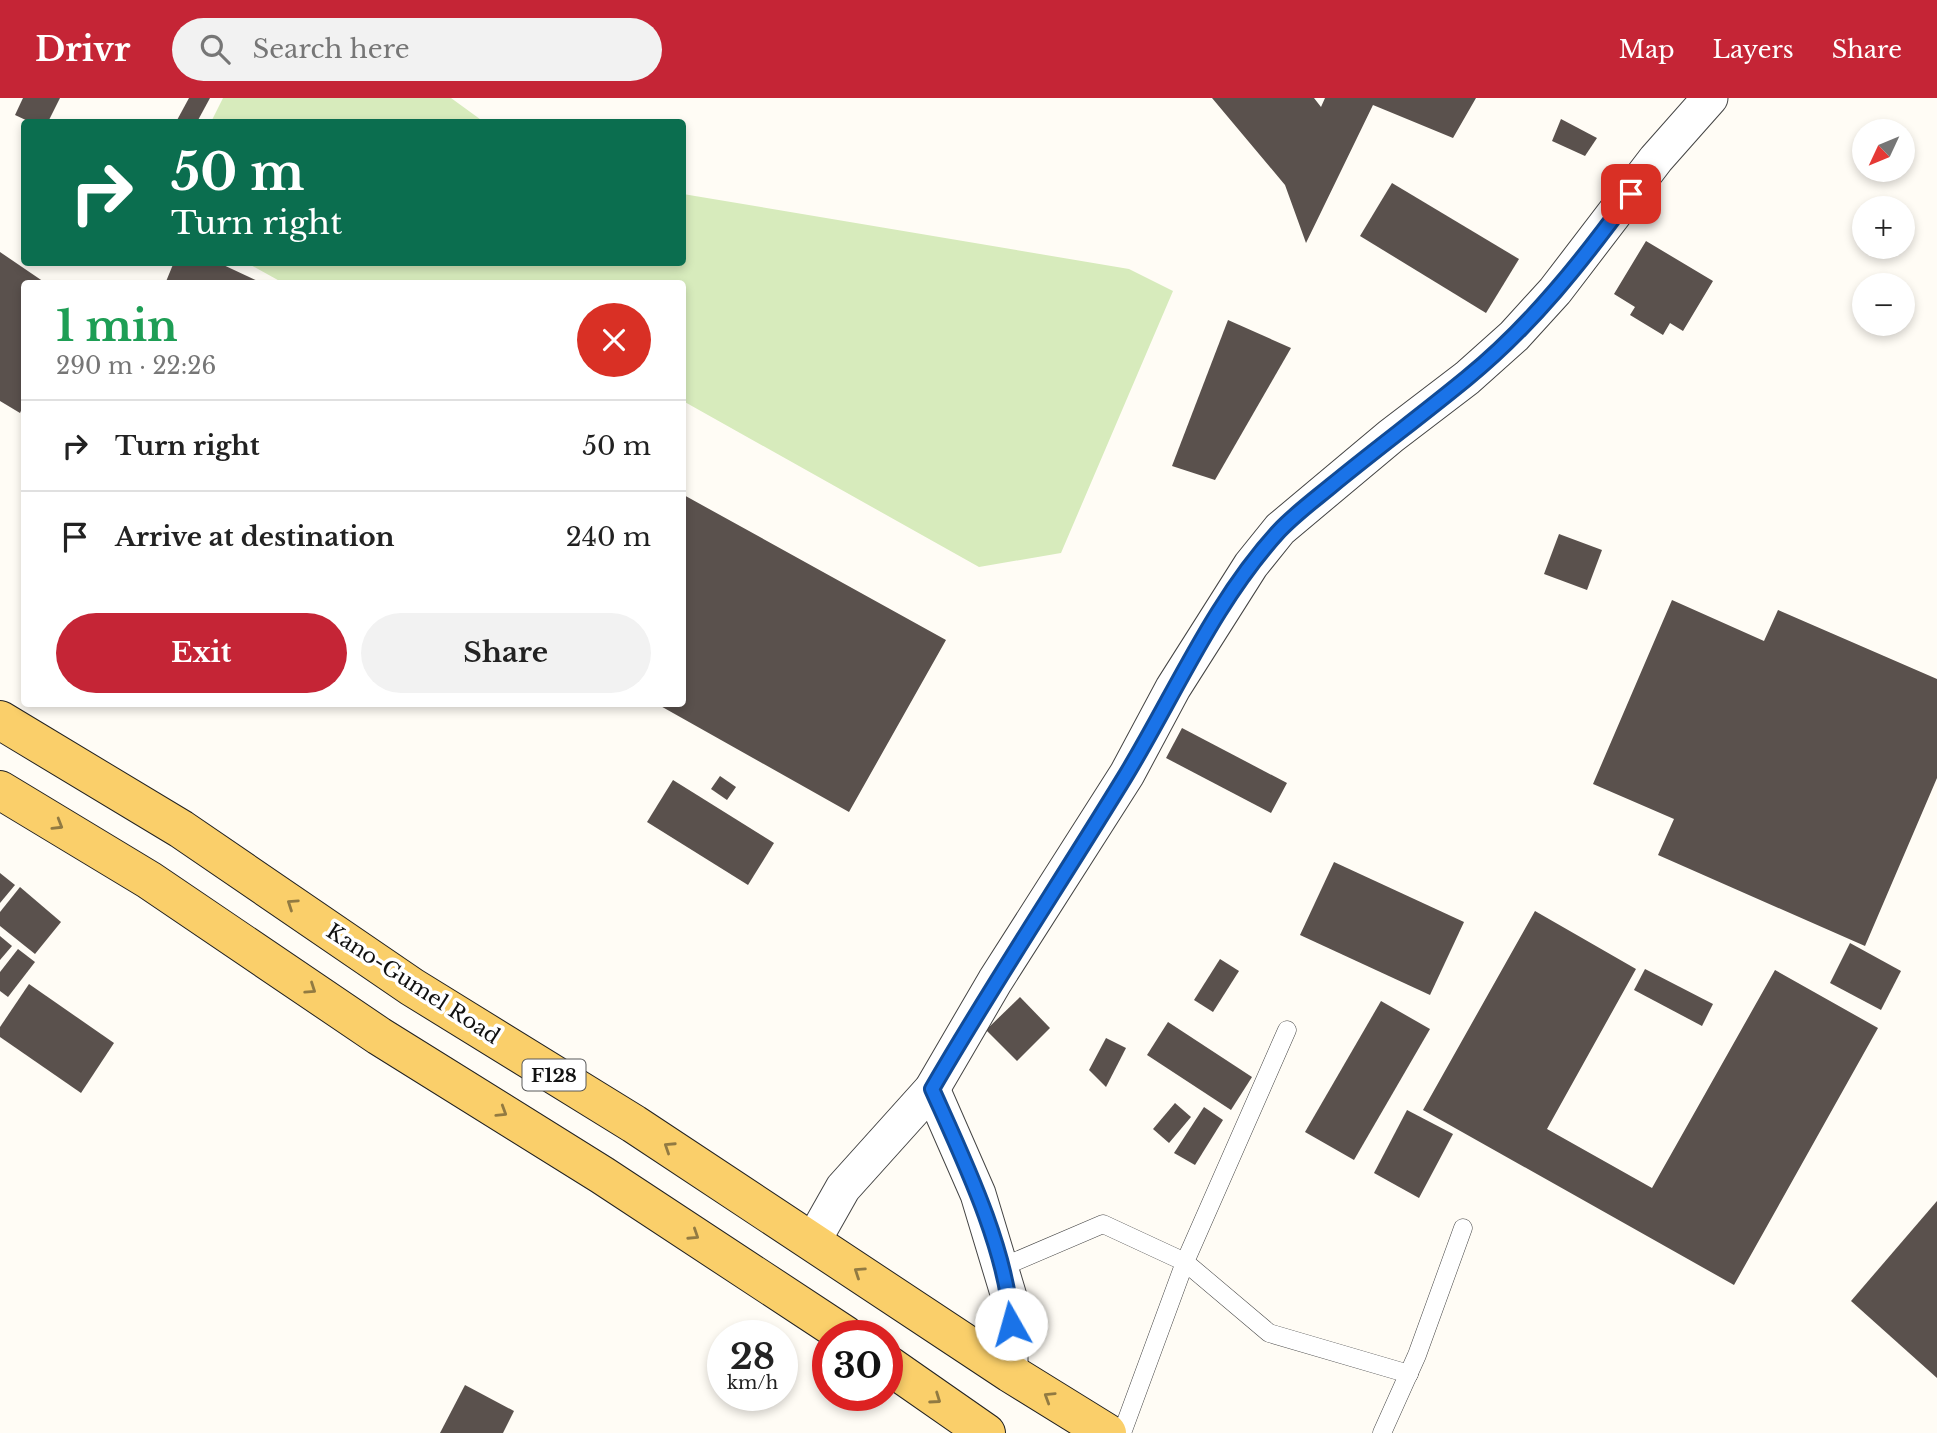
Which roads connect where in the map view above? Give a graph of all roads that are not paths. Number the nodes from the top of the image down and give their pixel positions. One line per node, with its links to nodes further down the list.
1 (1710, 98): 5 (street)
2 (0, 720): 6 (main road, Kano-Gumel Road / F128, one-way to 2)
3 (0, 790): 7 (main road, F128, one-way to 7)
4 (1287, 1030): 10 (lane)
5 (932, 1089): 9 (street); 11 (street)
6 (634, 1124): 7 (main road); 9 (main road, Kano-Gumel Road / F128, one-way to 6)
7 (602, 1175): 12 (main road, F128, one-way to 12)
8 (1462, 1228): 14 (lane)
9 (813, 1241): 13 (main road, Kano-Gumel Road / F128, one-way to 9)
10 (1185, 1262): 11 (lane); 14 (lane); 18 (lane)
11 (1000, 1268): 13 (street)
12 (822, 1320)
13 (1010, 1373): 17 (main road, Kano-Gumel Road / F128, one-way to 13)
14 (1409, 1374): 19 (lane)
15 (903, 1376): 16 (main road, one-way to 16)
16 (979, 1431)
17 (1107, 1433)
18 (1122, 1433)
19 (1382, 1433)

